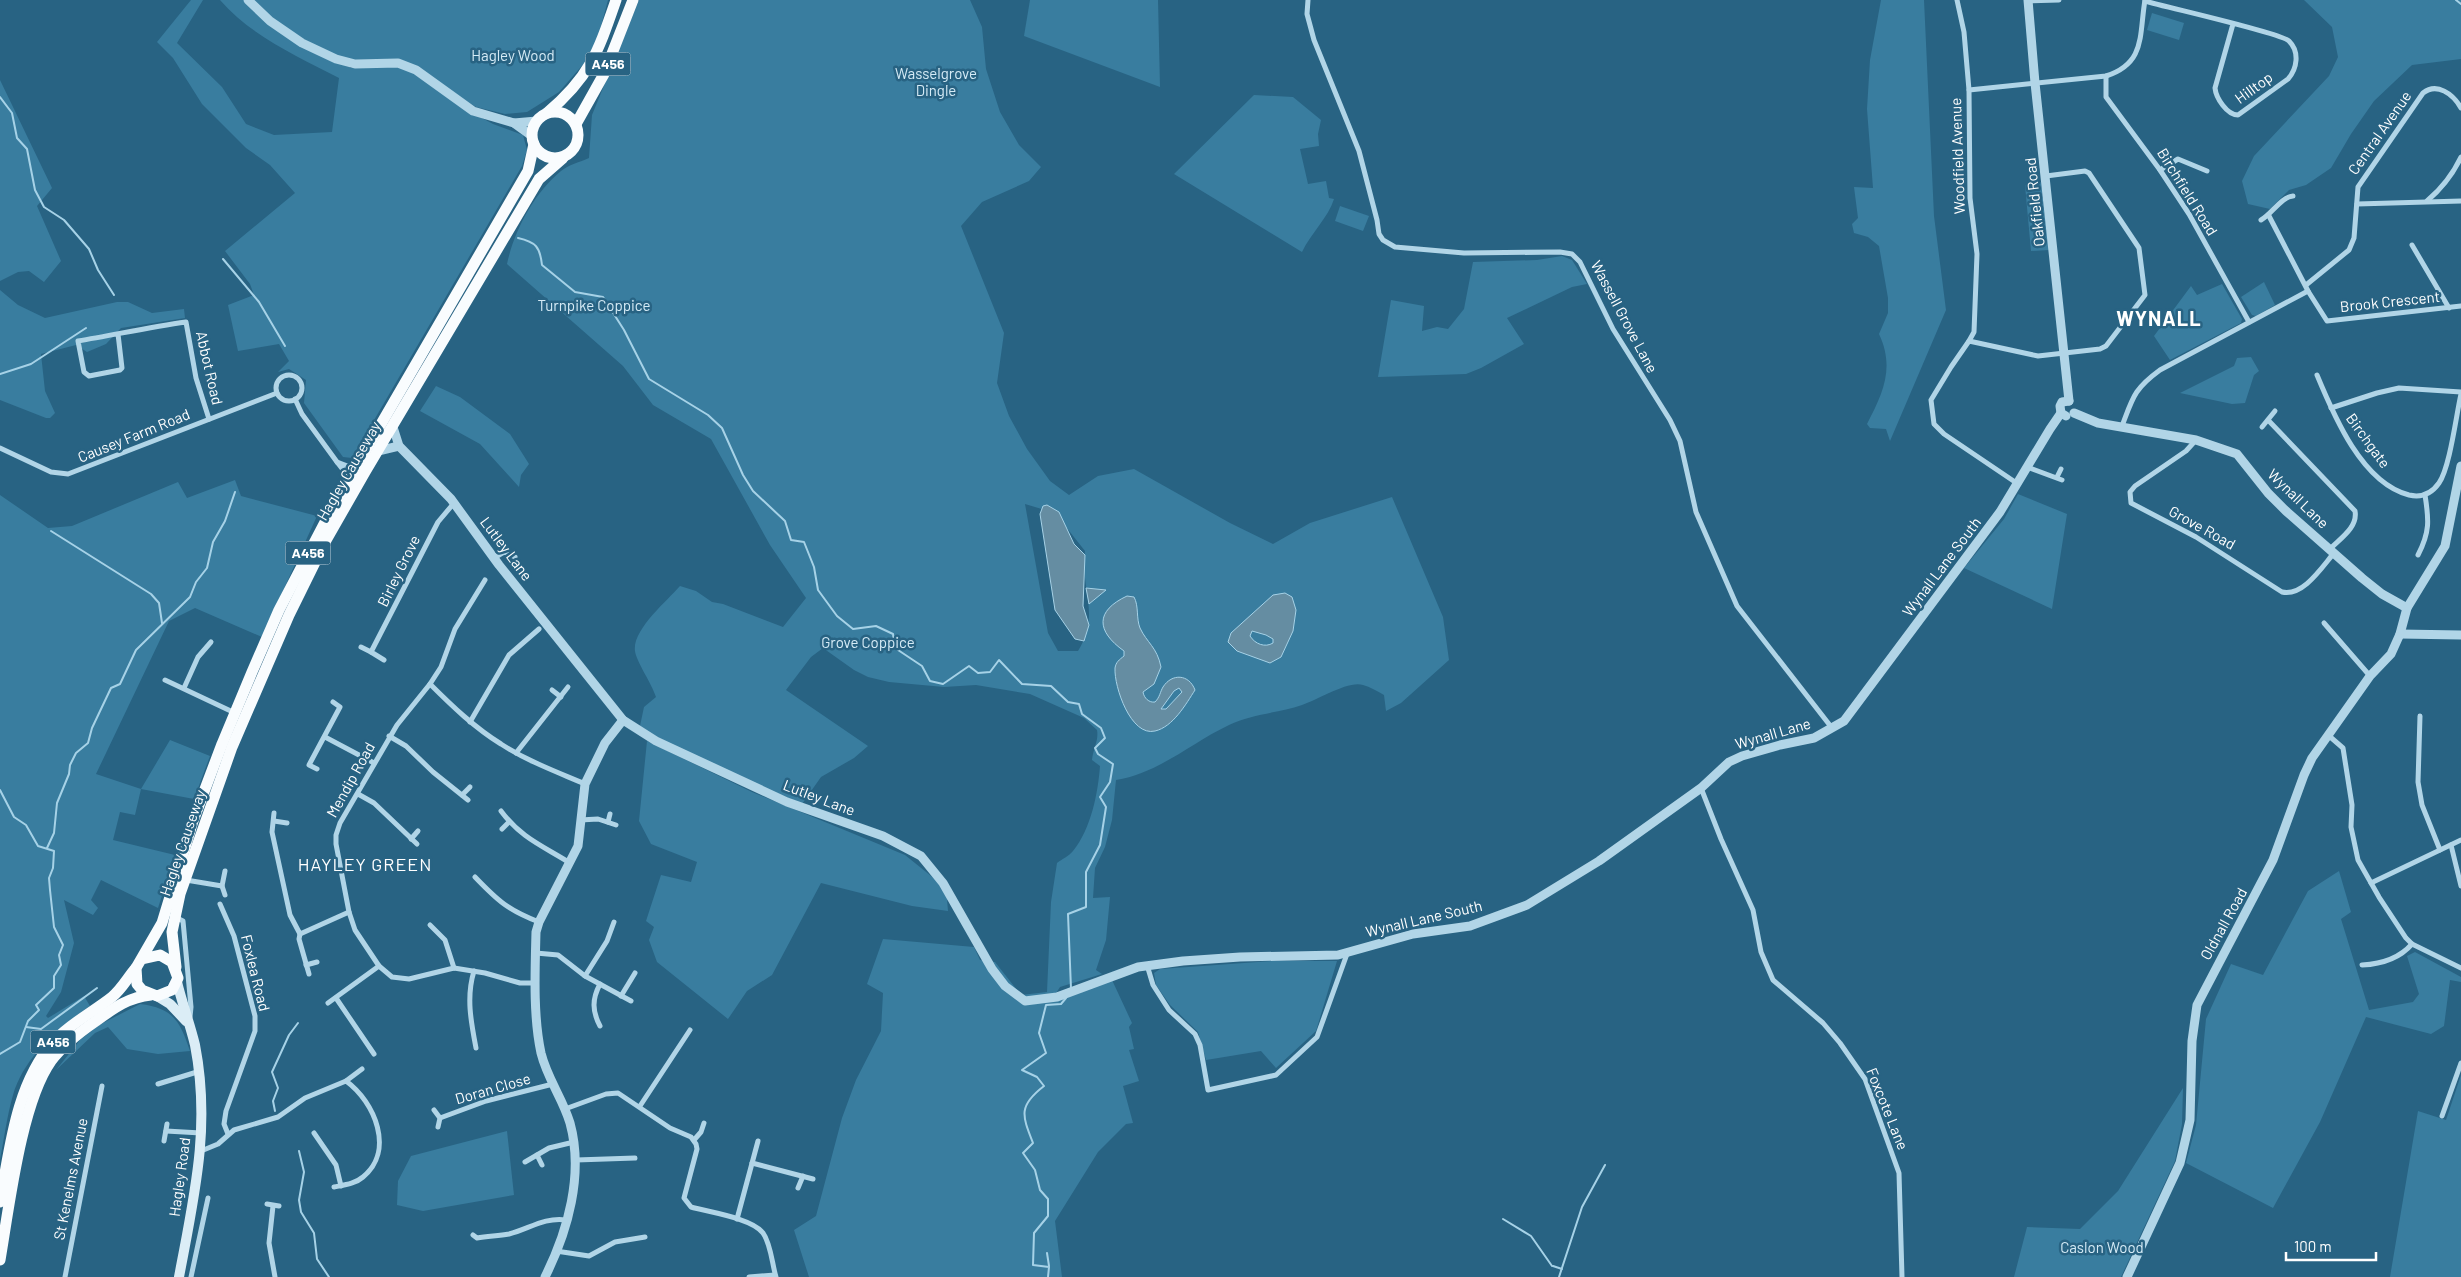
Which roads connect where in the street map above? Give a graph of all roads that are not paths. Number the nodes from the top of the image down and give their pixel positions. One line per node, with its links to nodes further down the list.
1 (248, 0): 16 (street)
2 (616, 0): 14 (highway, A456)
3 (632, 0): 17 (highway, A456)
4 (1308, 0): 92 (street, Wassell Grove Lane)
5 (1957, 0): 12 (street, Woodfield Avenue)
6 (2028, 0): 7 (street); 11 (street, Oakfield Road)
7 (2059, 0)
8 (2145, 1): 9 (street, Hilltop); 10 (street)
9 (2233, 24): 9 (street, Hilltop)
10 (2106, 76): 11 (street); 21 (street, Birchfield Road)
11 (2035, 83): 12 (street); 23 (street, Oakfield Road)
12 (1969, 90): 37 (street, Woodfield Avenue)
13 (2461, 108): 27 (street, Central Avenue)
14 (547, 113): 15 (highway); 17 (highway)
15 (537, 121): 16 (street); 18 (highway)
16 (514, 124): 18 (street)
17 (576, 124): 20 (highway)
18 (533, 140): 20 (highway); 58 (highway, Hagley Causeway / A456)
19 (2461, 157): 26 (street)
20 (563, 158): 51 (highway, Hagley Causeway / A456)
21 (2160, 170): 22 (street); 35 (street, Birchfield Road)
22 (2207, 171)
23 (2046, 176): 38 (street, Oakfield Road); 38 (street)
24 (2293, 196): 28 (street)
25 (2461, 201): 26 (street)
26 (2427, 202): 27 (street)
27 (2357, 204): 31 (street)
28 (2269, 216): 29 (street); 31 (street)
29 (2261, 220)
30 (2412, 246): 34 (street)
31 (2306, 285): 32 (street)
32 (2308, 291): 34 (street, Brook Crescent); 35 (street)
33 (2461, 306): 34 (street, Brook Crescent)
34 (2449, 308)
35 (2249, 322): 50 (street)
36 (118, 334): 36 (street); 48 (street, Abbot Road)
37 (1970, 341): 38 (street); 63 (street)
38 (2066, 352): 43 (street, Oakfield Road)
39 (2317, 375): 44 (street, Birchgate)
40 (277, 393): 42 (street); 42 (street); 48 (street, Causey Farm Road)
41 (2461, 393): 44 (street, Birchgate); 64 (street, Birchgate)
42 (295, 400): 57 (street)
43 (2069, 400): 46 (street); 47 (street)
44 (2330, 408): 64 (street, Birchgate)
45 (2275, 411): 49 (street)
46 (2062, 413): 47 (street); 60 (street, Wynall Lane South)
47 (2074, 413): 50 (street, Wynall Lane)
48 (209, 419): 55 (street, Causey Farm Road)
49 (2268, 420): 52 (street); 66 (street)
50 (2122, 426): 53 (street, Wynall Lane)
51 (393, 427): 54 (street, Lutley Lane); 56 (highway, Hagley Causeway / A456)
52 (2262, 427)
53 (2196, 440): 66 (street, Wynall Lane); 66 (street, Grove Road)
54 (399, 446): 56 (street); 65 (street, Lutley Lane)
55 (0, 448)
56 (378, 451): 124 (highway, Hagley Causeway / A456)
57 (337, 462): 58 (street); 62 (street)
58 (357, 465): 62 (highway, Hagley Causeway / A456)
59 (2461, 466): 71 (street, Oldnall Road)
60 (2027, 467): 61 (street); 63 (street, Wynall Lane South)
61 (2061, 468)
62 (346, 483): 88 (highway, Hagley Causeway / A456)
63 (2018, 484): 92 (street, Wynall Lane South)
64 (2425, 495): 67 (street)
65 (454, 503): 69 (street, Lutley Lane); 78 (street, Birley Grove)
66 (2332, 551): 71 (street, Wynall Lane)
67 (2418, 555)
68 (515, 557): 69 (street)
69 (494, 558): 90 (street, Lutley Lane)
70 (485, 580): 82 (street, Mendip Road)
71 (2407, 608): 74 (street, Oldnall Road)
72 (2326, 627): 80 (street)
73 (539, 629): 91 (street)
74 (2400, 634): 75 (street); 80 (street, Oldnall Road)
75 (2461, 635)
76 (211, 642): 84 (street)
77 (361, 647): 78 (street)
78 (371, 652): 79 (street)
79 (384, 660)
80 (2370, 676): 93 (street, Oldnall Road)
81 (165, 680): 84 (street)
82 (430, 684): 91 (street); 94 (street, Mendip Road)
83 (568, 687): 86 (street)
84 (184, 688): 88 (street)
85 (552, 690): 86 (street)
86 (561, 697): 96 (street)
87 (333, 702): 95 (street)
88 (235, 713): 140 (highway, Hagley Causeway / A456)
89 (2420, 716): 120 (street)
90 (623, 720): 99 (street); 143 (street, Lutley Lane)
91 (470, 722): 96 (street)
92 (1832, 728): 101 (street, Wynall Lane)
93 (2328, 735): 125 (street); 223 (street, Oldnall Road)
94 (389, 736): 97 (street, Mendip Road); 103 (street)
95 (325, 737): 97 (street); 98 (street)
96 (516, 753): 99 (street)
97 (374, 763): 102 (street, Mendip Road)
98 (317, 769)
99 (585, 784): 108 (street)
100 (470, 787): 103 (street)
101 (1701, 788): 138 (street, Wynall Lane South); 222 (street, Foxcote Lane)
102 (358, 794): 116 (street); 130 (street, Mendip Road)
103 (462, 795): 104 (street)
104 (468, 800)
105 (502, 811): 110 (street)
106 (274, 813): 109 (street)
107 (610, 814): 111 (street)
108 (580, 820): 111 (street); 121 (street)
109 (274, 821): 112 (street); 135 (street)
110 (509, 822): 114 (street); 121 (street)
111 (608, 822): 113 (street)
112 (287, 823)
113 (616, 825)
114 (502, 828)
115 (418, 831): 116 (street)
116 (411, 839): 118 (street)
117 (2461, 840): 119 (street)
118 (417, 844)
119 (2451, 844): 120 (street); 127 (street)
120 (2440, 850): 125 (street)
121 (571, 863): 132 (street)
122 (224, 871): 126 (street)
123 (475, 877): 132 (street)
124 (185, 880): 126 (street); 131 (highway, Hagley Causeway / A456)
125 (2371, 883): 136 (street)
126 (222, 886): 128 (street)
127 (2461, 886)
128 (226, 895)
129 (220, 904): 185 (street, Foxlea Road)
130 (349, 912): 135 (street); 142 (street, Mendip Road)
131 (174, 917): 144 (highway, Hagley Causeway / A456); 160 (street)
132 (539, 922): 137 (street)
133 (614, 922): 151 (street)
134 (430, 925): 145 (street)
135 (300, 934): 141 (street)
136 (2412, 944): 146 (street); 148 (street)
137 (536, 953): 151 (street); 153 (street)
138 (1347, 954): 143 (street, Wynall Lane South); 143 (street)
139 (317, 962): 141 (street)
140 (139, 964): 144 (highway); 155 (highway); 203 (highway, A456)
141 (306, 965): 150 (street)
142 (379, 966): 145 (street, Mendip Road); 157 (street)
143 (1147, 966)
144 (176, 968): 152 (highway, A456)
145 (454, 968): 147 (street, Mendip Road)
146 (2461, 968)
147 (474, 971): 153 (street, Mendip Road); 163 (street)
148 (2368, 971)
149 (635, 973): 156 (street)
150 (309, 974)
151 (585, 976): 154 (street)
152 (177, 982): 155 (highway, A456); 160 (main road, Hagley Road)
153 (536, 984): 172 (street)
154 (600, 984): 156 (street); 161 (street)
155 (154, 995): 160 (main road, Hagley Road); 214 (highway, A456)
156 (621, 996): 158 (street)
157 (336, 998): 159 (street); 166 (street)
158 (631, 1001)
159 (328, 1003)
160 (188, 1024): 169 (main road, Hagley Road)
161 (600, 1026)
162 (690, 1030): 174 (street)
163 (474, 1040): 164 (street); 165 (street)
164 (467, 1042)
165 (476, 1048)
166 (374, 1054)
167 (2461, 1063): 177 (street)
168 (362, 1069): 170 (street)
169 (197, 1072): 171 (street); 184 (main road, Hagley Road)
170 (346, 1082): 185 (street); 199 (street)
171 (158, 1084)
172 (553, 1084): 175 (street); 178 (street, Doran Close)
173 (102, 1086): 216 (street, St Kenelms Avenue)
174 (640, 1106): 175 (street); 186 (street)
175 (566, 1109): 189 (street)
176 (434, 1110): 178 (street, Doran Close)
177 (2442, 1116)
178 (440, 1118): 181 (street, Doran Close)
179 (704, 1123): 186 (street)
180 (167, 1124): 182 (street)
181 (438, 1127)
182 (166, 1131): 184 (street); 187 (street)
183 (314, 1132): 199 (street)
184 (202, 1133): 190 (main road, Hagley Road)
185 (228, 1134): 190 (street)
186 (694, 1140): 205 (street)
187 (164, 1141)
188 (758, 1141): 195 (street)
189 (574, 1142): 191 (street); 193 (street)
190 (202, 1151): 207 (main road, Hagley Road)
191 (537, 1155): 194 (street); 196 (street)
192 (635, 1158): 193 (street)
193 (576, 1160): 206 (street)
194 (525, 1162)
195 (752, 1162): 197 (street); 205 (street)
196 (542, 1165)
197 (803, 1176): 198 (street); 201 (street)
198 (813, 1179)
199 (341, 1186): 200 (street)
200 (334, 1187)
201 (798, 1188)
202 (208, 1198): 208 (street, Hagley Road)
203 (0, 1202)
204 (266, 1204): 219 (street)
205 (737, 1219): 215 (street)
206 (566, 1220): 211 (street); 213 (street)
207 (189, 1222): 208 (street); 217 (main road, Hagley Road)
208 (203, 1223): 218 (street, Hagley Road)
209 (632, 1230): 212 (street)
210 (645, 1237): 212 (street)
211 (477, 1238)
212 (632, 1238): 213 (street)
213 (556, 1251): 220 (street)
214 (0, 1260)
215 (776, 1276): 221 (street)
216 (65, 1277)
217 (178, 1277)
218 (191, 1277)
219 (275, 1277)
220 (545, 1277)
221 (749, 1277)
222 (1902, 1277)
223 (2127, 1277)

